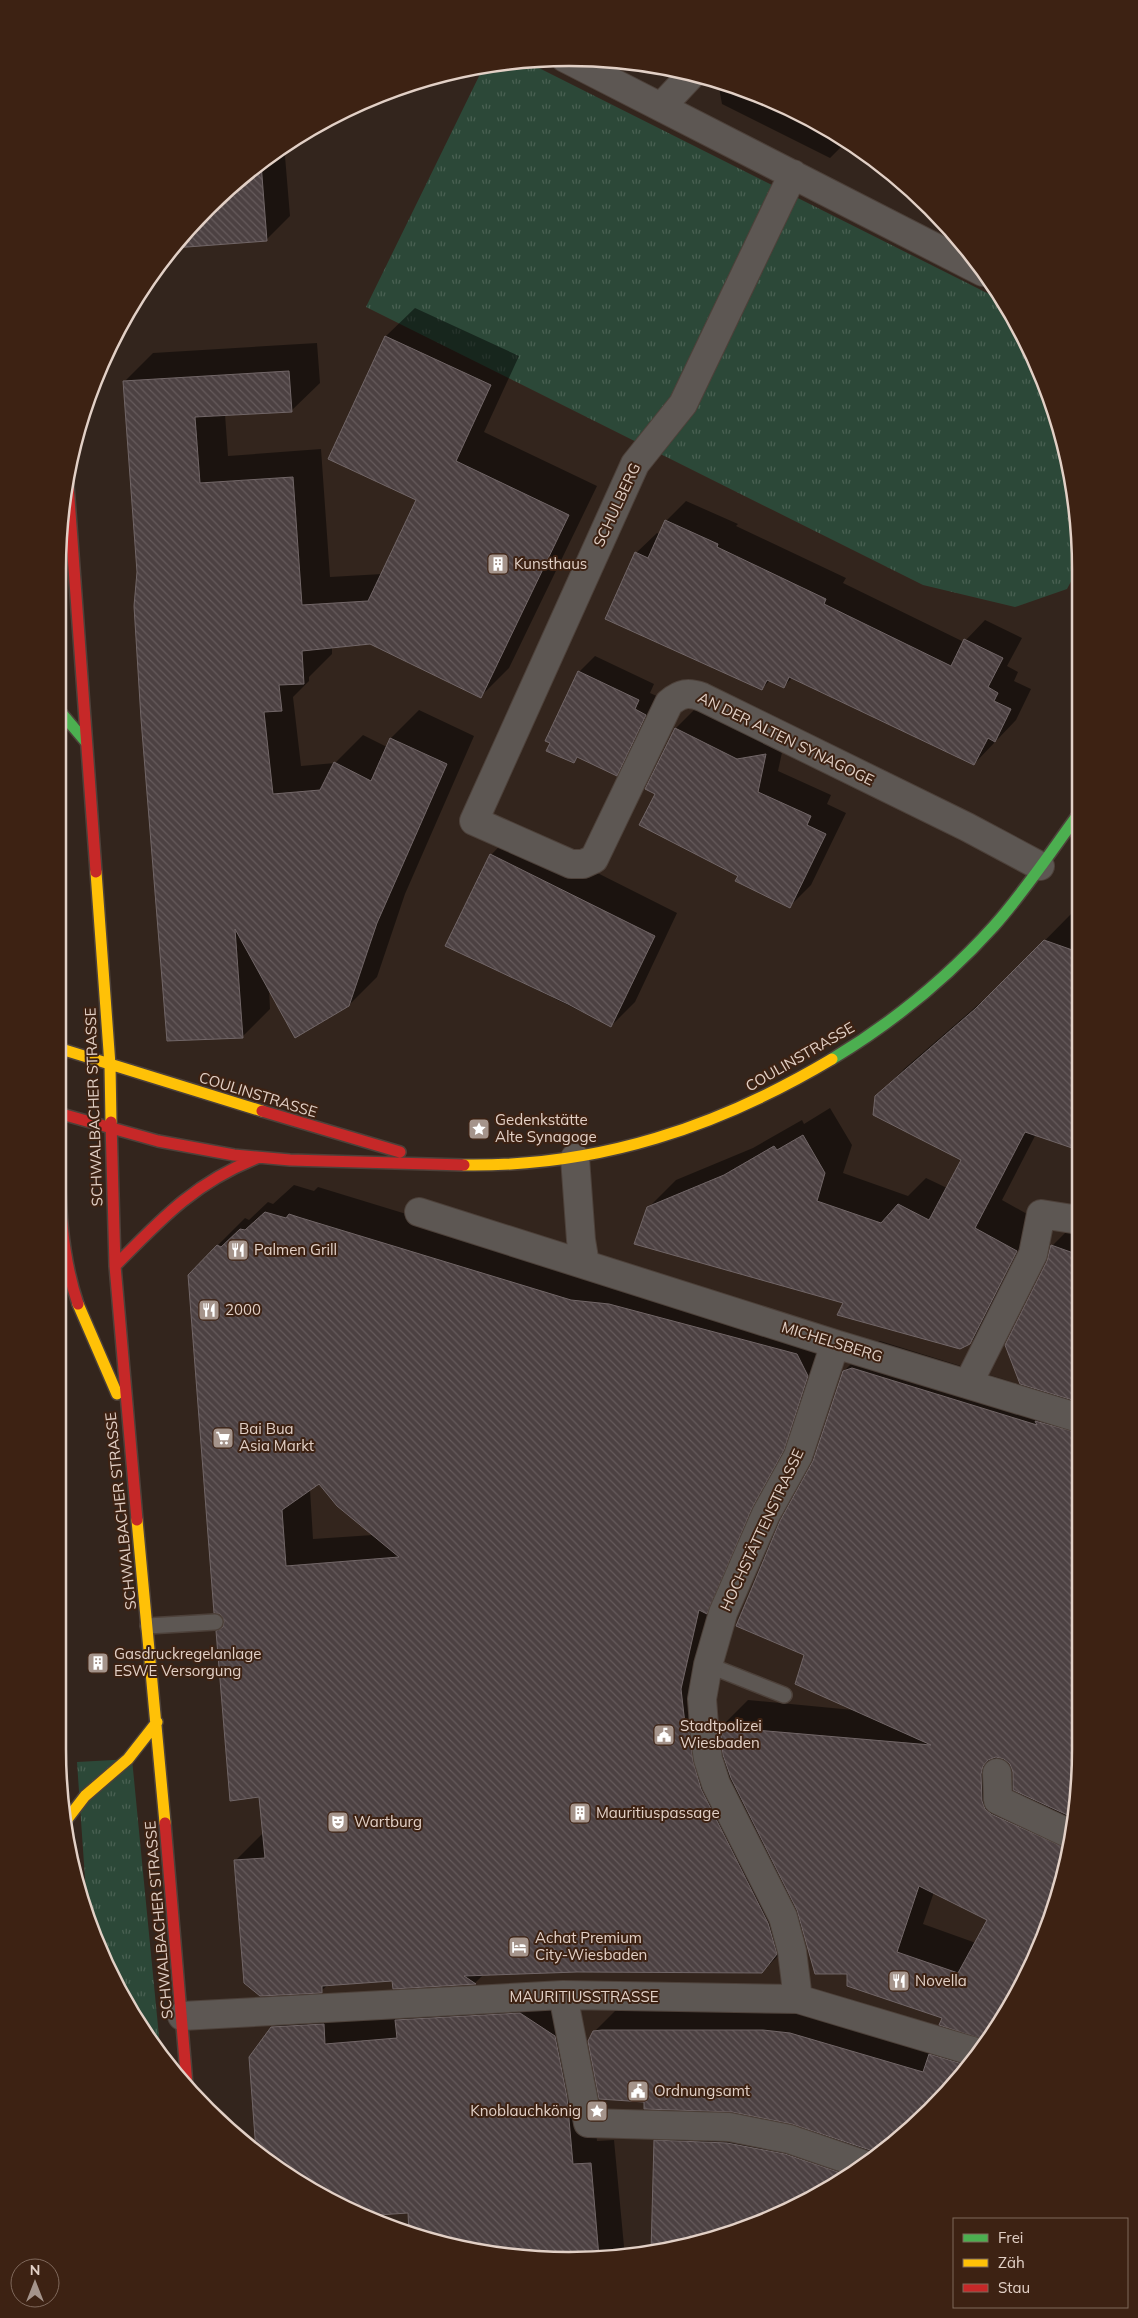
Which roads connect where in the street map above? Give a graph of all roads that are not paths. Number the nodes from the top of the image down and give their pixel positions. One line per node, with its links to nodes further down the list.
1 (581, 66): 3 (street)
2 (686, 80): 3 (street)
3 (661, 107): 4 (street)
4 (793, 174): 5 (street); 9 (street, SCHULBERG)
5 (969, 265)
6 (70, 514): 8 (street, SCHWALBACHER STRASSE)
7 (66, 718): 8 (street)
8 (86, 742): 13 (street, SCHWALBACHER STRASSE)
9 (474, 821): 11 (street, AN DER ALTEN SYNAGOGE)
10 (1072, 823): 11 (street, COULINSTRASSE)
11 (1040, 866): 17 (street, COULINSTRASSE)
12 (66, 1050): 13 (street, COULINSTRASSE)
13 (110, 1064): 15 (street, SCHWALBACHER STRASSE); 18 (street, COULINSTRASSE)
14 (66, 1116): 15 (street, COULINSTRASSE)
15 (110, 1130): 16 (street, COULINSTRASSE); 23 (street, SCHWALBACHER STRASSE)
16 (258, 1158): 18 (street, COULINSTRASSE); 23 (street)
17 (575, 1158): 18 (street, COULINSTRASSE); 22 (street)
18 (452, 1166)
19 (419, 1212): 22 (street, MICHELSBERG)
20 (1072, 1219): 25 (street)
21 (66, 1249): 27 (street)
22 (585, 1264): 24 (street, MICHELSBERG)
23 (115, 1266): 27 (street, SCHWALBACHER STRASSE)
24 (835, 1344): 25 (street, MICHELSBERG); 30 (street, HOCHSTÄTTENSTRASSE)
25 (968, 1384): 26 (street, MICHELSBERG)
26 (1072, 1416)
27 (127, 1421): 29 (street, SCHWALBACHER STRASSE)
28 (215, 1622): 29 (lane)
29 (148, 1626): 32 (street, SCHWALBACHER STRASSE)
30 (708, 1665): 31 (lane); 37 (street, HOCHSTÄTTENSTRASSE)
31 (784, 1695)
32 (157, 1722): 34 (street); 38 (street, SCHWALBACHER STRASSE)
33 (997, 1773): 35 (street)
34 (71, 1814)
35 (1064, 1831)
36 (563, 1995): 37 (street, MAURITIUSSTRASSE); 38 (street, MAURITIUSSTRASSE); 41 (street)
37 (798, 1999): 39 (street, MAURITIUSSTRASSE)
38 (182, 2016): 40 (street, SCHWALBACHER STRASSE)
39 (971, 2051)
40 (186, 2074)
41 (855, 2162)

